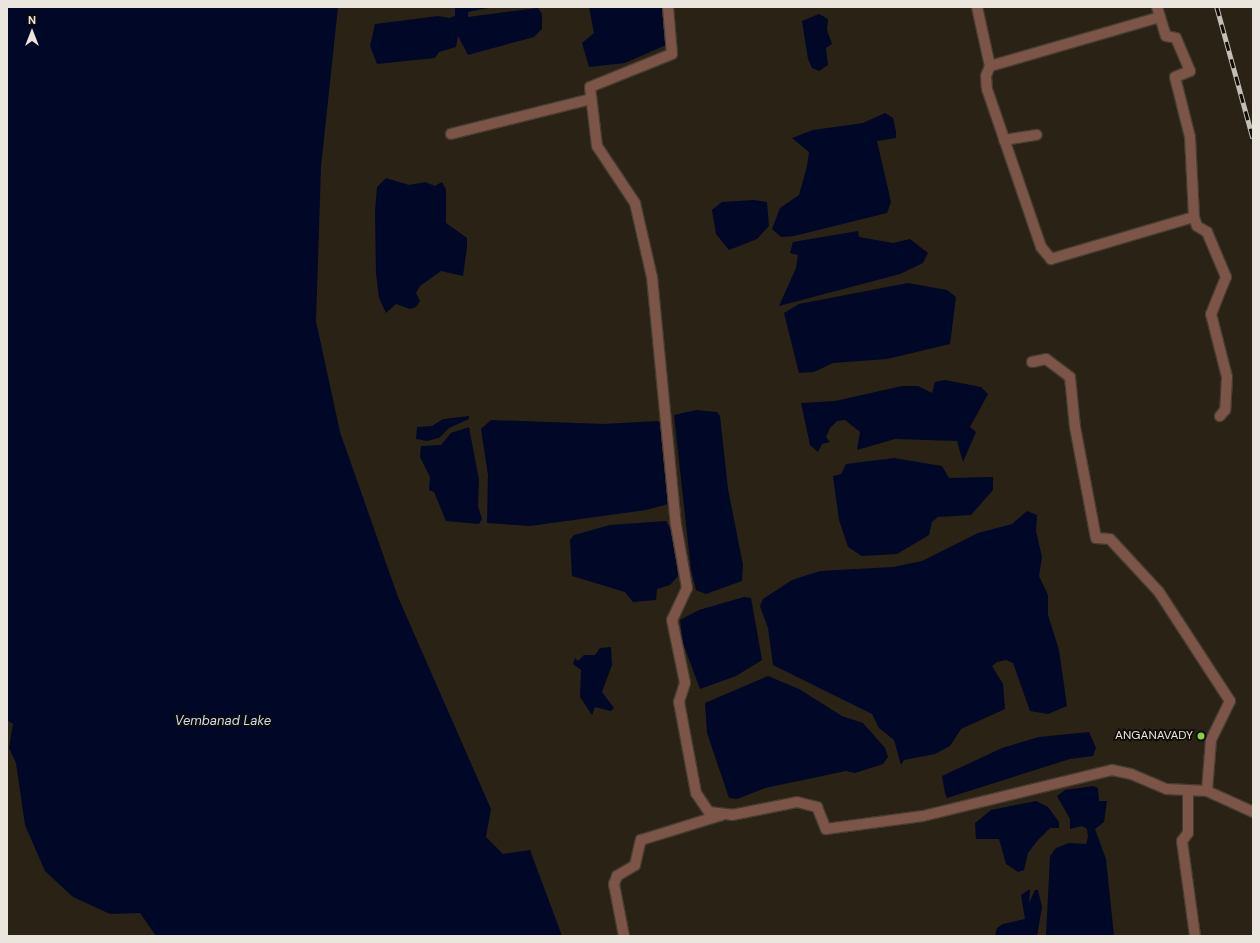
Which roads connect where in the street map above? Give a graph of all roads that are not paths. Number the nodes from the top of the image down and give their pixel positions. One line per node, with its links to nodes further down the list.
1 (668, 7): 5 (street)
2 (977, 7): 4 (street)
3 (1159, 12): 4 (street); 9 (street)
4 (990, 66): 8 (street)
5 (591, 99): 6 (street); 15 (street)
6 (451, 134)
7 (1037, 135): 8 (street)
8 (1004, 140): 9 (street)
9 (1194, 217): 11 (street)
10 (1032, 362): 13 (street)
11 (1220, 416)
12 (1188, 790): 13 (street); 15 (street); 17 (street)
13 (1207, 791): 14 (street)
14 (1253, 812)
15 (726, 814): 16 (street)
16 (624, 936)
17 (1195, 936)

